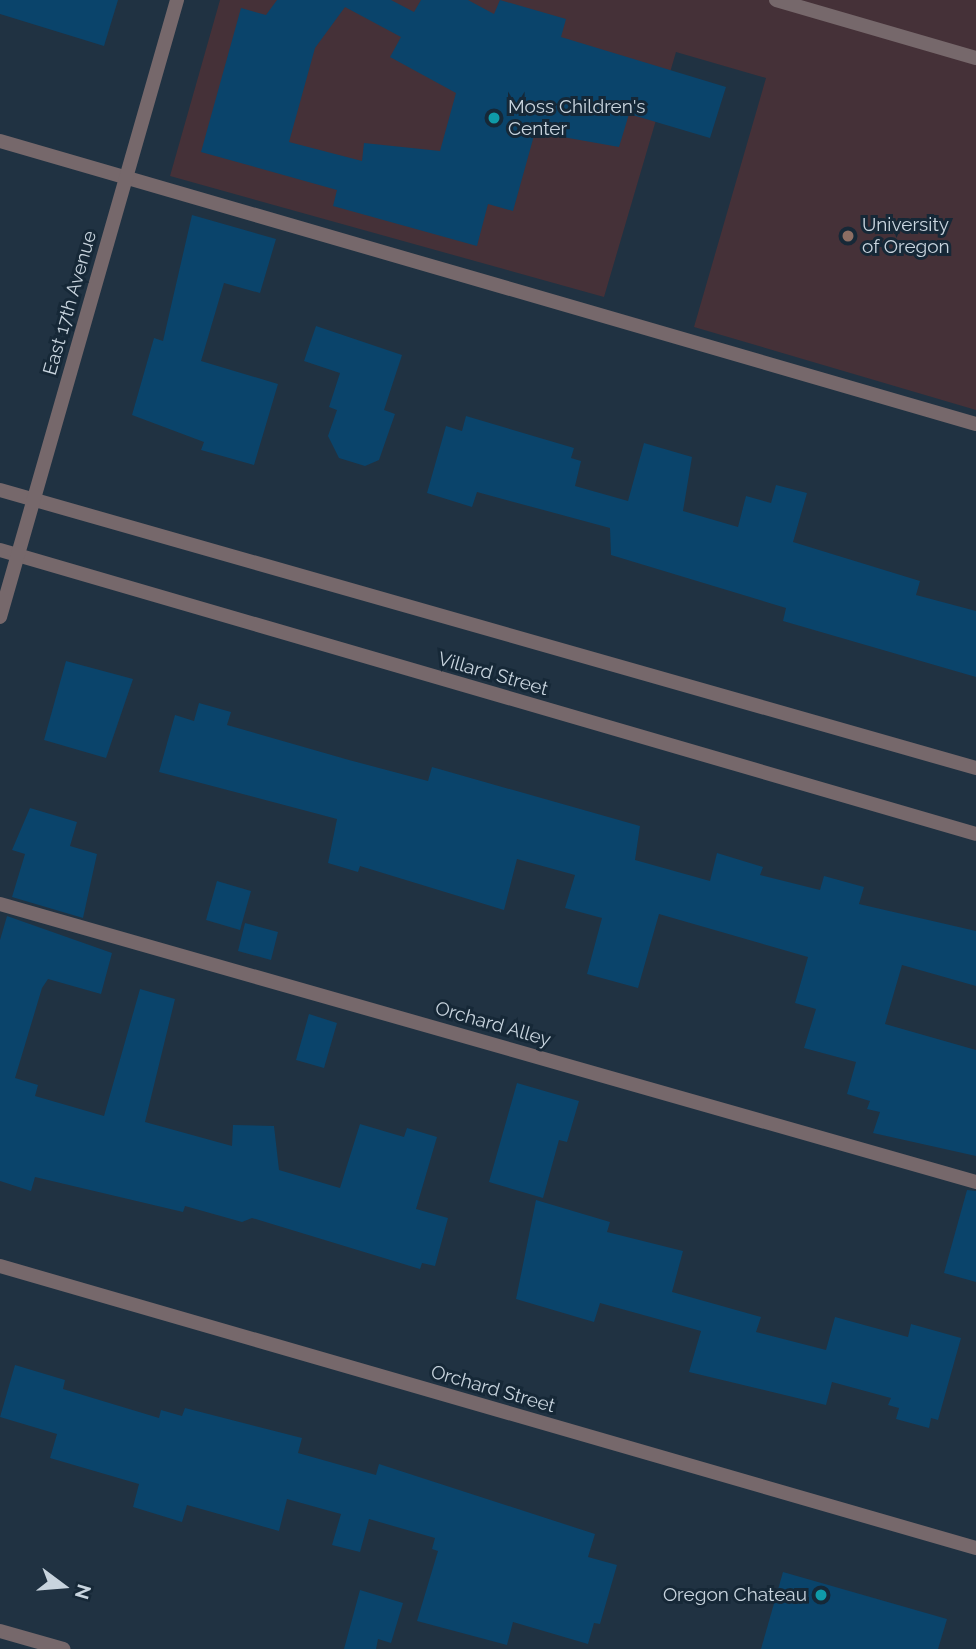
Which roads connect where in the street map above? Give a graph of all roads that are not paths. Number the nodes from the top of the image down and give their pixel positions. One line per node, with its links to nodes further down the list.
1 (177, 0): 5 (street, East 17th Avenue)
2 (776, 0): 3 (street)
3 (976, 58)
4 (0, 141): 5 (street)
5 (126, 177): 6 (street); 8 (street, East 17th Avenue)
6 (976, 424)
7 (0, 491): 8 (street)
8 (33, 500): 10 (street, East 17th Avenue); 12 (street)
9 (0, 550): 10 (street, Villard Street)
10 (18, 556): 11 (street, East 17th Avenue); 13 (street, Villard Street)
11 (0, 618)
12 (976, 768)
13 (976, 834)
14 (0, 904): 15 (street, Orchard Alley)
15 (976, 1182)
16 (0, 1266): 17 (street, Orchard Street)
17 (976, 1548)
18 (0, 1631): 19 (street)
19 (63, 1649)

